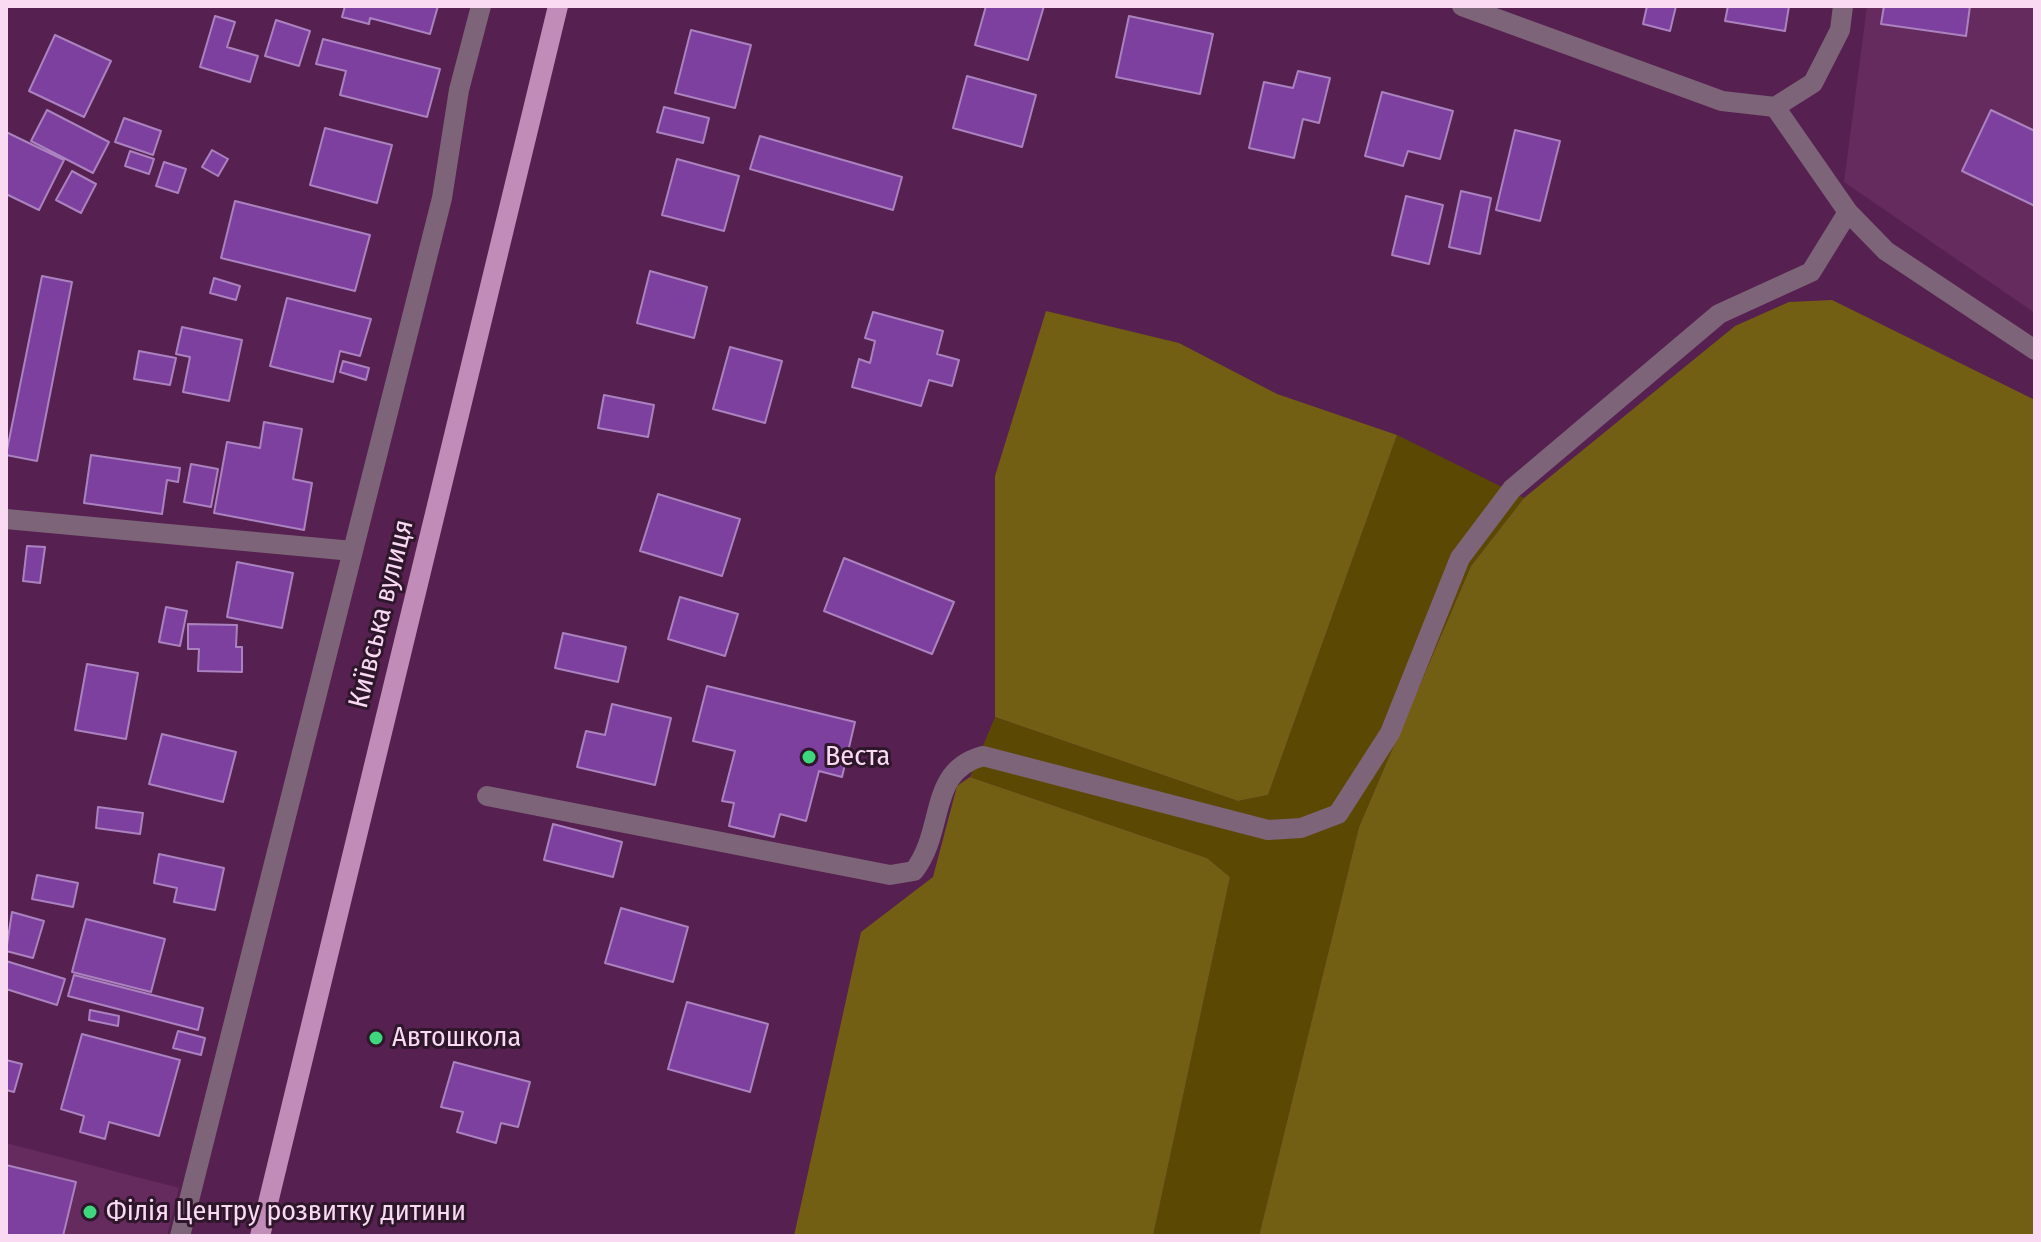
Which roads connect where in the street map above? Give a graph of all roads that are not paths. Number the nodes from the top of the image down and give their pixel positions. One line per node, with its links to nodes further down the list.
1 (481, 6): 9 (street)
2 (558, 6): 12 (main road, Київська вулиця)
3 (1462, 6): 5 (street)
4 (1843, 6): 5 (street)
5 (1775, 107): 6 (street)
6 (1848, 212): 7 (street); 10 (street)
7 (2035, 350)
8 (6, 519): 9 (street)
9 (353, 551): 11 (street)
10 (487, 796)
11 (180, 1236)
12 (260, 1236)

